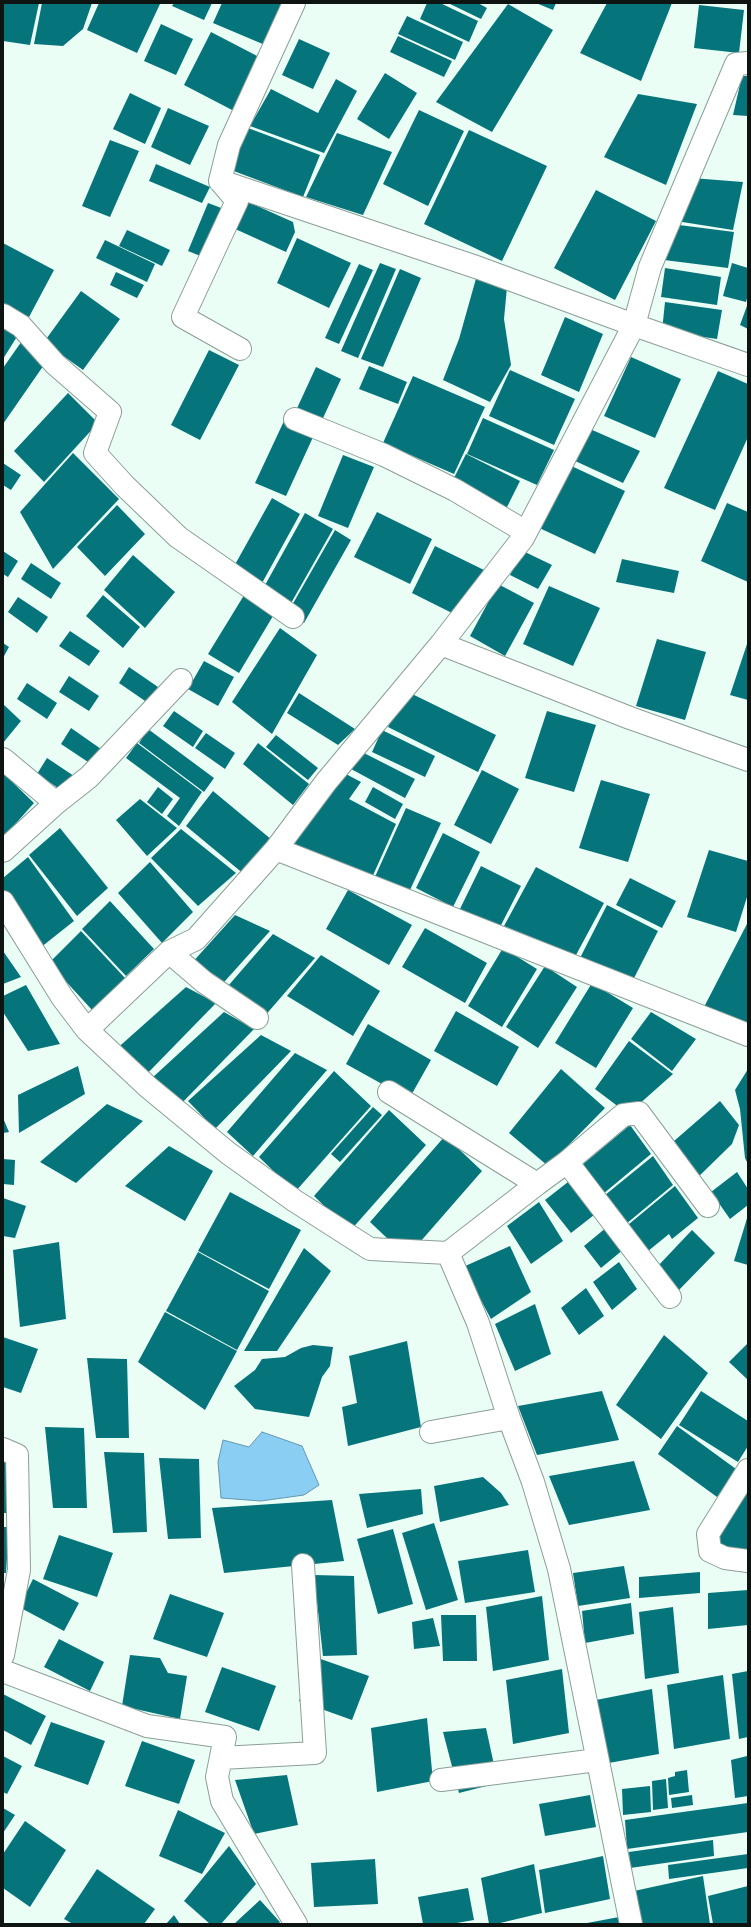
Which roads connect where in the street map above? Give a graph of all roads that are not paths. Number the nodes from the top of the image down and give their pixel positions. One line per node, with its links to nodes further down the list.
1 (294, 3): 3 (street)
2 (748, 63): 5 (street)
3 (220, 181): 5 (street); 6 (street)
4 (3, 315): 10 (street)
5 (634, 325): 7 (street); 9 (street)
6 (240, 349)
7 (748, 364)
8 (295, 419): 9 (street)
9 (526, 532): 11 (street)
10 (293, 617)
11 (441, 644): 14 (street); 16 (street)
12 (181, 680): 15 (street)
13 (3, 759): 15 (street)
14 (748, 760)
15 (56, 803): 17 (street)
16 (276, 849): 19 (street); 22 (street)
17 (3, 851)
18 (3, 902): 21 (street)
19 (169, 952): 20 (street); 21 (street)
20 (257, 1018)
21 (87, 1030): 27 (street)
22 (748, 1035)
23 (389, 1092): 25 (street)
24 (567, 1162): 25 (street); 26 (street); 28 (street)
25 (537, 1184): 27 (street)
26 (708, 1206)
27 (448, 1253): 29 (street)
28 (670, 1297)
29 (509, 1418): 30 (street); 38 (street)
30 (430, 1432)
31 (10, 1452): 35 (street)
32 (748, 1470): 33 (street)
33 (748, 1561)
34 (303, 1565): 37 (street)
35 (3, 1655)
36 (3, 1671): 37 (street)
37 (221, 1758): 40 (street)
38 (597, 1760): 39 (street); 41 (street)
39 (441, 1780)
40 (296, 1924)
41 (631, 1924)

